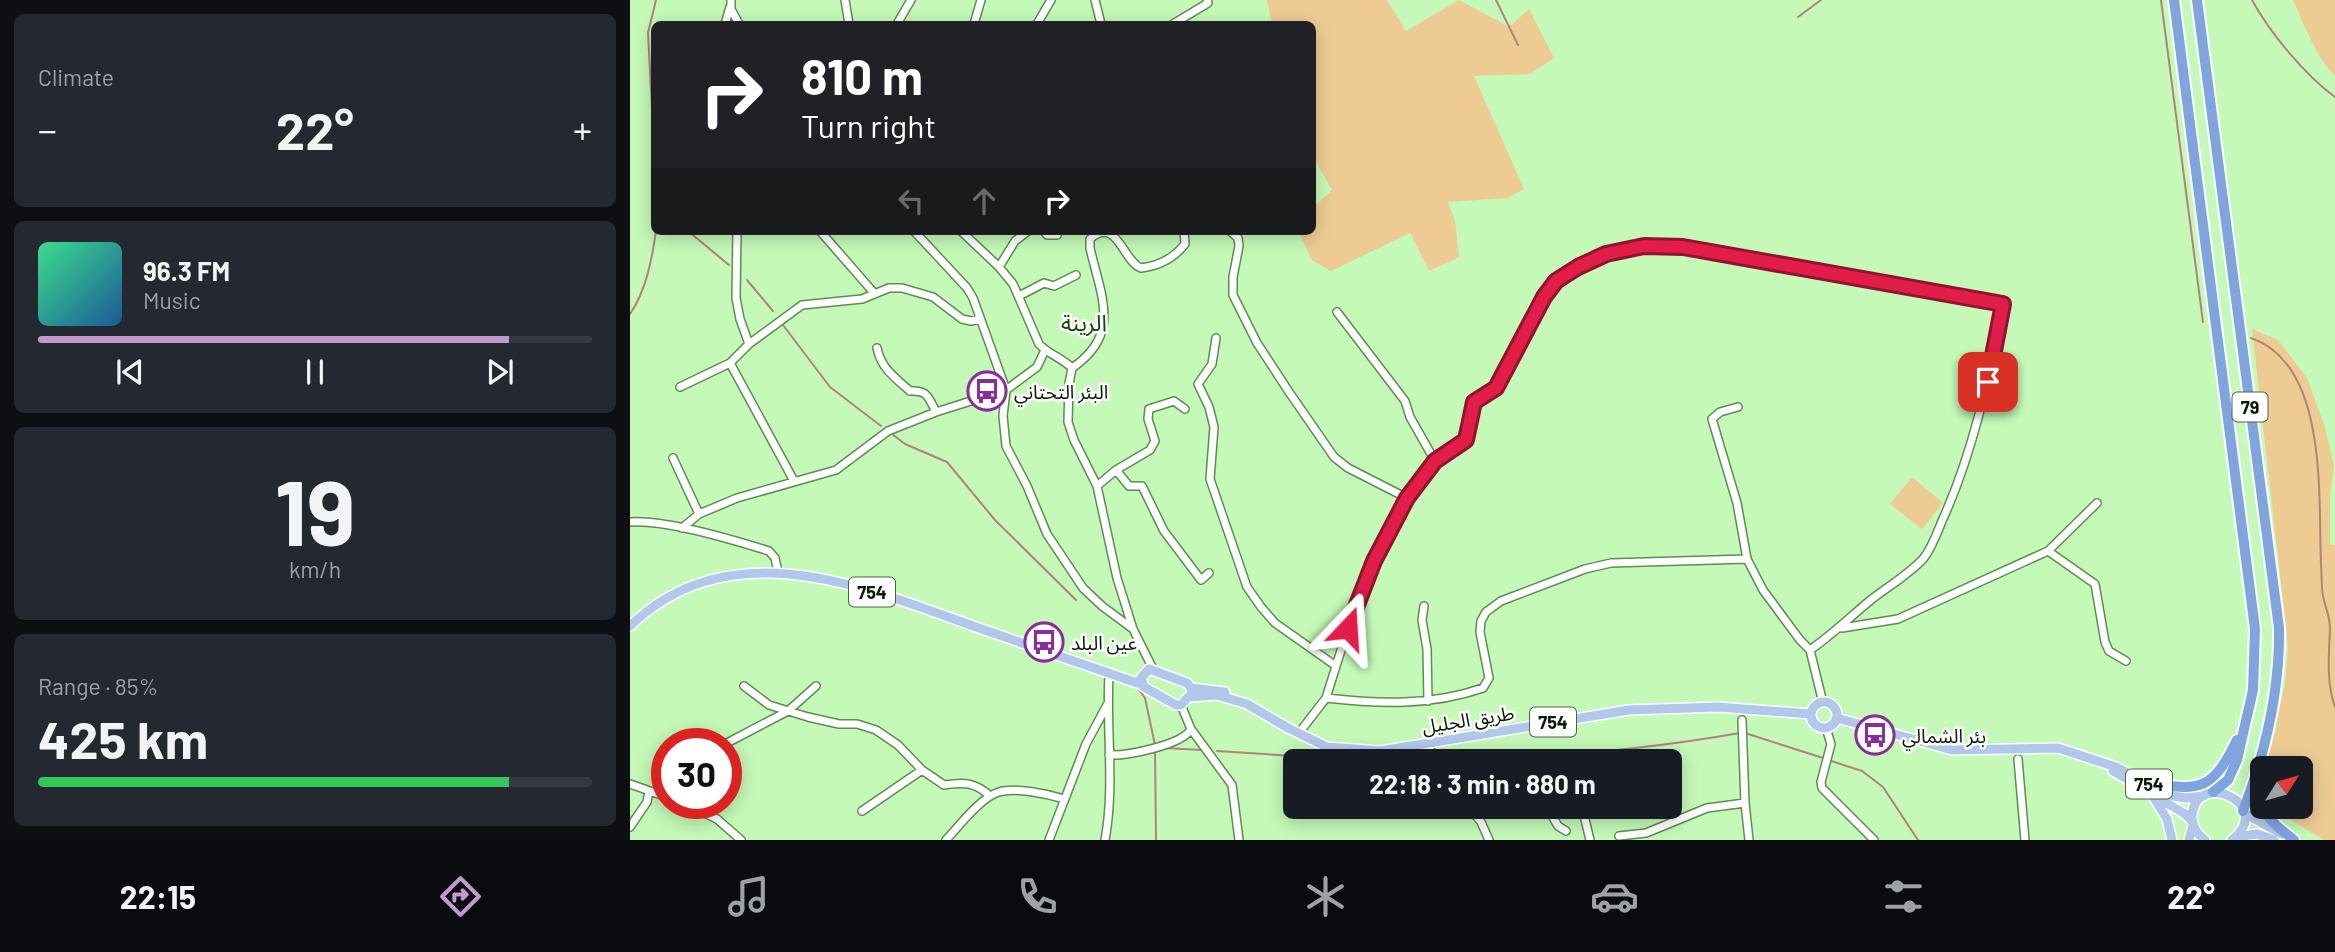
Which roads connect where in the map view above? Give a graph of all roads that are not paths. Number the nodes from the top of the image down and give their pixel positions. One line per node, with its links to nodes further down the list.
1 (845, 0): 12 (street)
2 (911, 0): 13 (street)
3 (981, 0): 14 (street)
4 (1051, 0): 15 (street)
5 (1095, 0): 16 (street)
6 (1207, 0): 17 (street)
7 (2174, 0): 83 (highway, 79)
8 (2197, 0): 91 (highway, 79)
9 (729, 3): 10 (street); 11 (street)
10 (726, 21)
11 (738, 21)
12 (848, 21)
13 (905, 21)
14 (975, 21)
15 (1039, 21)
16 (1100, 21)
17 (1178, 21)
18 (737, 235): 36 (street)
19 (823, 235): 31 (street)
20 (918, 235): 34 (street)
21 (965, 235): 29 (street)
22 (1023, 235): 29 (street)
23 (1047, 235): 24 (street)
24 (1057, 235)
25 (1089, 235): 40 (street)
26 (1113, 235): 27 (street)
27 (1184, 235)
28 (1235, 235): 51 (street)
29 (999, 267): 32 (street)
30 (1076, 275): 32 (street)
31 (874, 293): 34 (street); 36 (street)
32 (1019, 296): 38 (street)
33 (1337, 312): 47 (street)
34 (980, 319): 42 (street)
35 (1216, 338): 66 (street)
36 (748, 344): 39 (street)
37 (877, 348): 45 (street)
38 (1045, 350): 40 (street); 42 (street)
39 (730, 363): 41 (street); 49 (street)
40 (1072, 368): 50 (street)
41 (680, 387)
42 (1006, 390): 45 (street); 62 (street)
43 (1738, 407): 57 (street)
44 (1185, 409): 48 (street)
45 (936, 412): 49 (street)
46 (673, 458): 53 (street)
47 (1435, 461): 51 (street); 63 (street)
48 (1116, 470): 50 (street); 59 (street)
49 (794, 481): 53 (street)
50 (1097, 485): 62 (street)
51 (1407, 498): 66 (street)
52 (2097, 503): 56 (street)
53 (699, 513): 55 (street)
54 (630, 522): 55 (street)
55 (682, 528): 58 (street)
56 (2048, 551): 63 (street); 65 (street)
57 (1747, 559): 64 (street); 75 (street)
58 (778, 572): 61 (main road, 754); 69 (main road, 754)
59 (1209, 573)
60 (1424, 606): 75 (street)
61 (630, 626)
62 (1133, 629): 67 (street)
63 (1840, 629): 64 (street)
64 (1810, 650): 76 (street)
65 (2126, 661)
66 (1336, 666): 74 (street)
67 (1153, 669): 68 (main road); 73 (main road)
68 (1143, 674): 69 (main road, 754); 70 (main road)
69 (1113, 675): 70 (main road, 754); 77 (street)
70 (1143, 685): 78 (main road)
71 (744, 686): 79 (street)
72 (816, 686): 79 (street)
73 (1190, 693): 78 (main road); 86 (main road, طريق الجليل / 754)
74 (1326, 698): 75 (street); 86 (street)
75 (1428, 701)
76 (1823, 703): 80 (main road); 81 (main road)
77 (1107, 705): 90 (street); 100 (street)
78 (1181, 705): 85 (street)
79 (788, 711): 87 (street); 93 (street)
80 (1811, 714): 84 (main road); 88 (main road, طريق الجليل / 754)
81 (1837, 718): 84 (main road); 95 (main road, 754)
82 (1742, 720): 101 (street)
83 (2246, 722): 95 (highway); 97 (highway, 79)
84 (1826, 728): 122 (street)
85 (1191, 729): 90 (street); 118 (street)
86 (1299, 733): 88 (main road, طريق الجليل / 754)
87 (742, 735)
88 (1427, 743): 89 (street)
89 (1430, 749)
90 (1109, 755): 117 (street)
91 (2263, 756)
92 (2018, 759): 123 (street)
93 (922, 770): 99 (street); 102 (street)
94 (630, 784): 96 (street)
95 (2147, 787): 97 (main road, 754); 109 (main road, 754); 124 (main road)
96 (649, 791): 110 (street)
97 (2208, 794): 103 (main road, 754); 109 (main road, 754)
98 (2250, 795): 103 (highway, 79)
99 (990, 796): 100 (street); 115 (street)
100 (1064, 799): 116 (street)
101 (1745, 803): 112 (street); 121 (street)
102 (862, 811)
103 (2244, 812): 113 (main road); 128 (main road, 754)
104 (718, 819): 114 (street)
105 (1479, 819): 119 (street)
106 (1554, 819): 111 (street)
107 (1584, 819): 120 (street)
108 (2271, 819): 128 (highway)
109 (2193, 824): 125 (main road); 126 (main road, 754)
110 (630, 827)
111 (1566, 831)
112 (1619, 836)
113 (2234, 838): 127 (main road)
114 (741, 840)
115 (946, 840)
116 (1049, 840)
117 (1105, 840)
118 (1239, 840)
119 (1489, 840)
120 (1590, 840)
121 (1749, 840)
122 (1874, 840)
123 (2025, 840)
124 (2172, 840)
125 (2189, 840)
126 (2205, 840)
127 (2274, 840)
128 (2294, 840)

